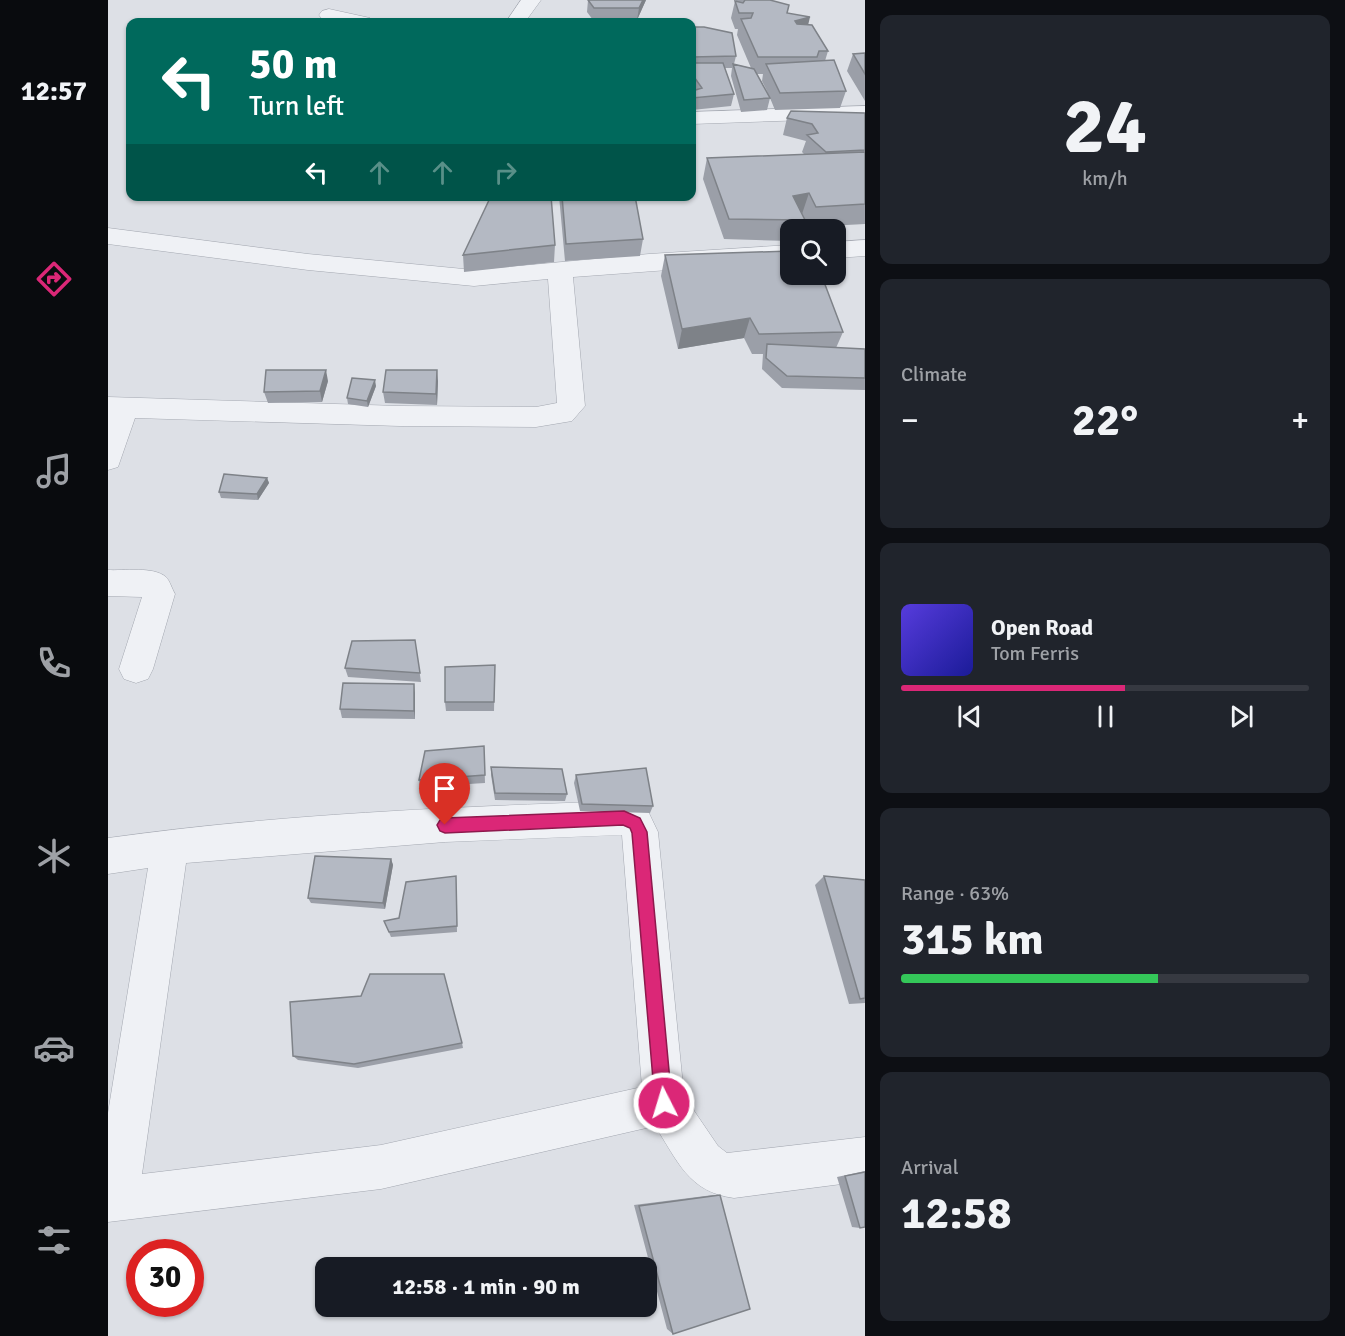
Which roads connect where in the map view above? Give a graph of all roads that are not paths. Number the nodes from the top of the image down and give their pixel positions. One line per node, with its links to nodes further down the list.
1 (531, 0): 4 (street)
2 (329, 15): 3 (street)
3 (344, 18)
4 (518, 18)
5 (865, 112): 6 (street)
6 (696, 118)
7 (108, 236): 11 (street)
8 (865, 248): 9 (street)
9 (846, 249)
10 (780, 254): 11 (street)
11 (560, 270): 12 (street)
12 (116, 407): 13 (street)
13 (108, 459)
14 (108, 583): 15 (street)
15 (136, 669)
16 (170, 847): 17 (street); 18 (street); 20 (street)
17 (108, 856)
18 (664, 1103): 19 (street); 20 (street)
19 (865, 1159)
20 (112, 1199)

